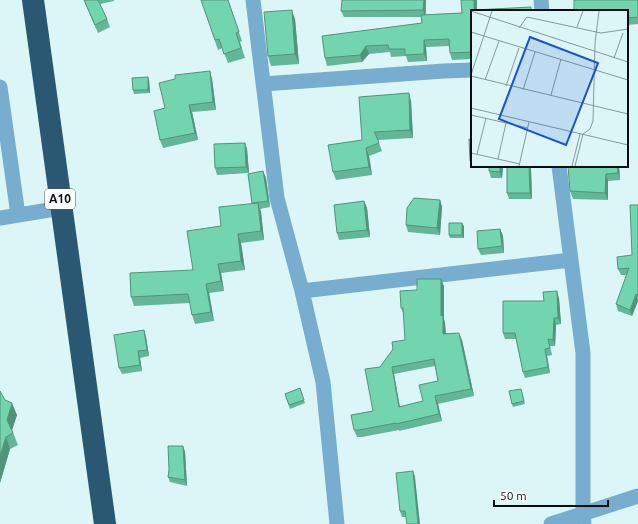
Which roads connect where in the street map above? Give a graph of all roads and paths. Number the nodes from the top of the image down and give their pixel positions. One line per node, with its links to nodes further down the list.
1 (33, 0): 9 (highway, A10)
2 (253, 0): 6 (street)
3 (541, 0): 4 (street)
4 (542, 10)
5 (471, 70): 6 (street)
6 (263, 84): 13 (street)
7 (0, 87): 10 (street)
8 (559, 167): 12 (street)
9 (61, 208): 10 (street); 16 (highway, A10)
10 (18, 215): 11 (street)
11 (0, 218)
12 (572, 260): 13 (street); 15 (street)
13 (302, 291): 17 (street)
14 (638, 496): 15 (street)
15 (584, 519): 18 (street)
16 (105, 524)
17 (337, 524)
18 (552, 524)

